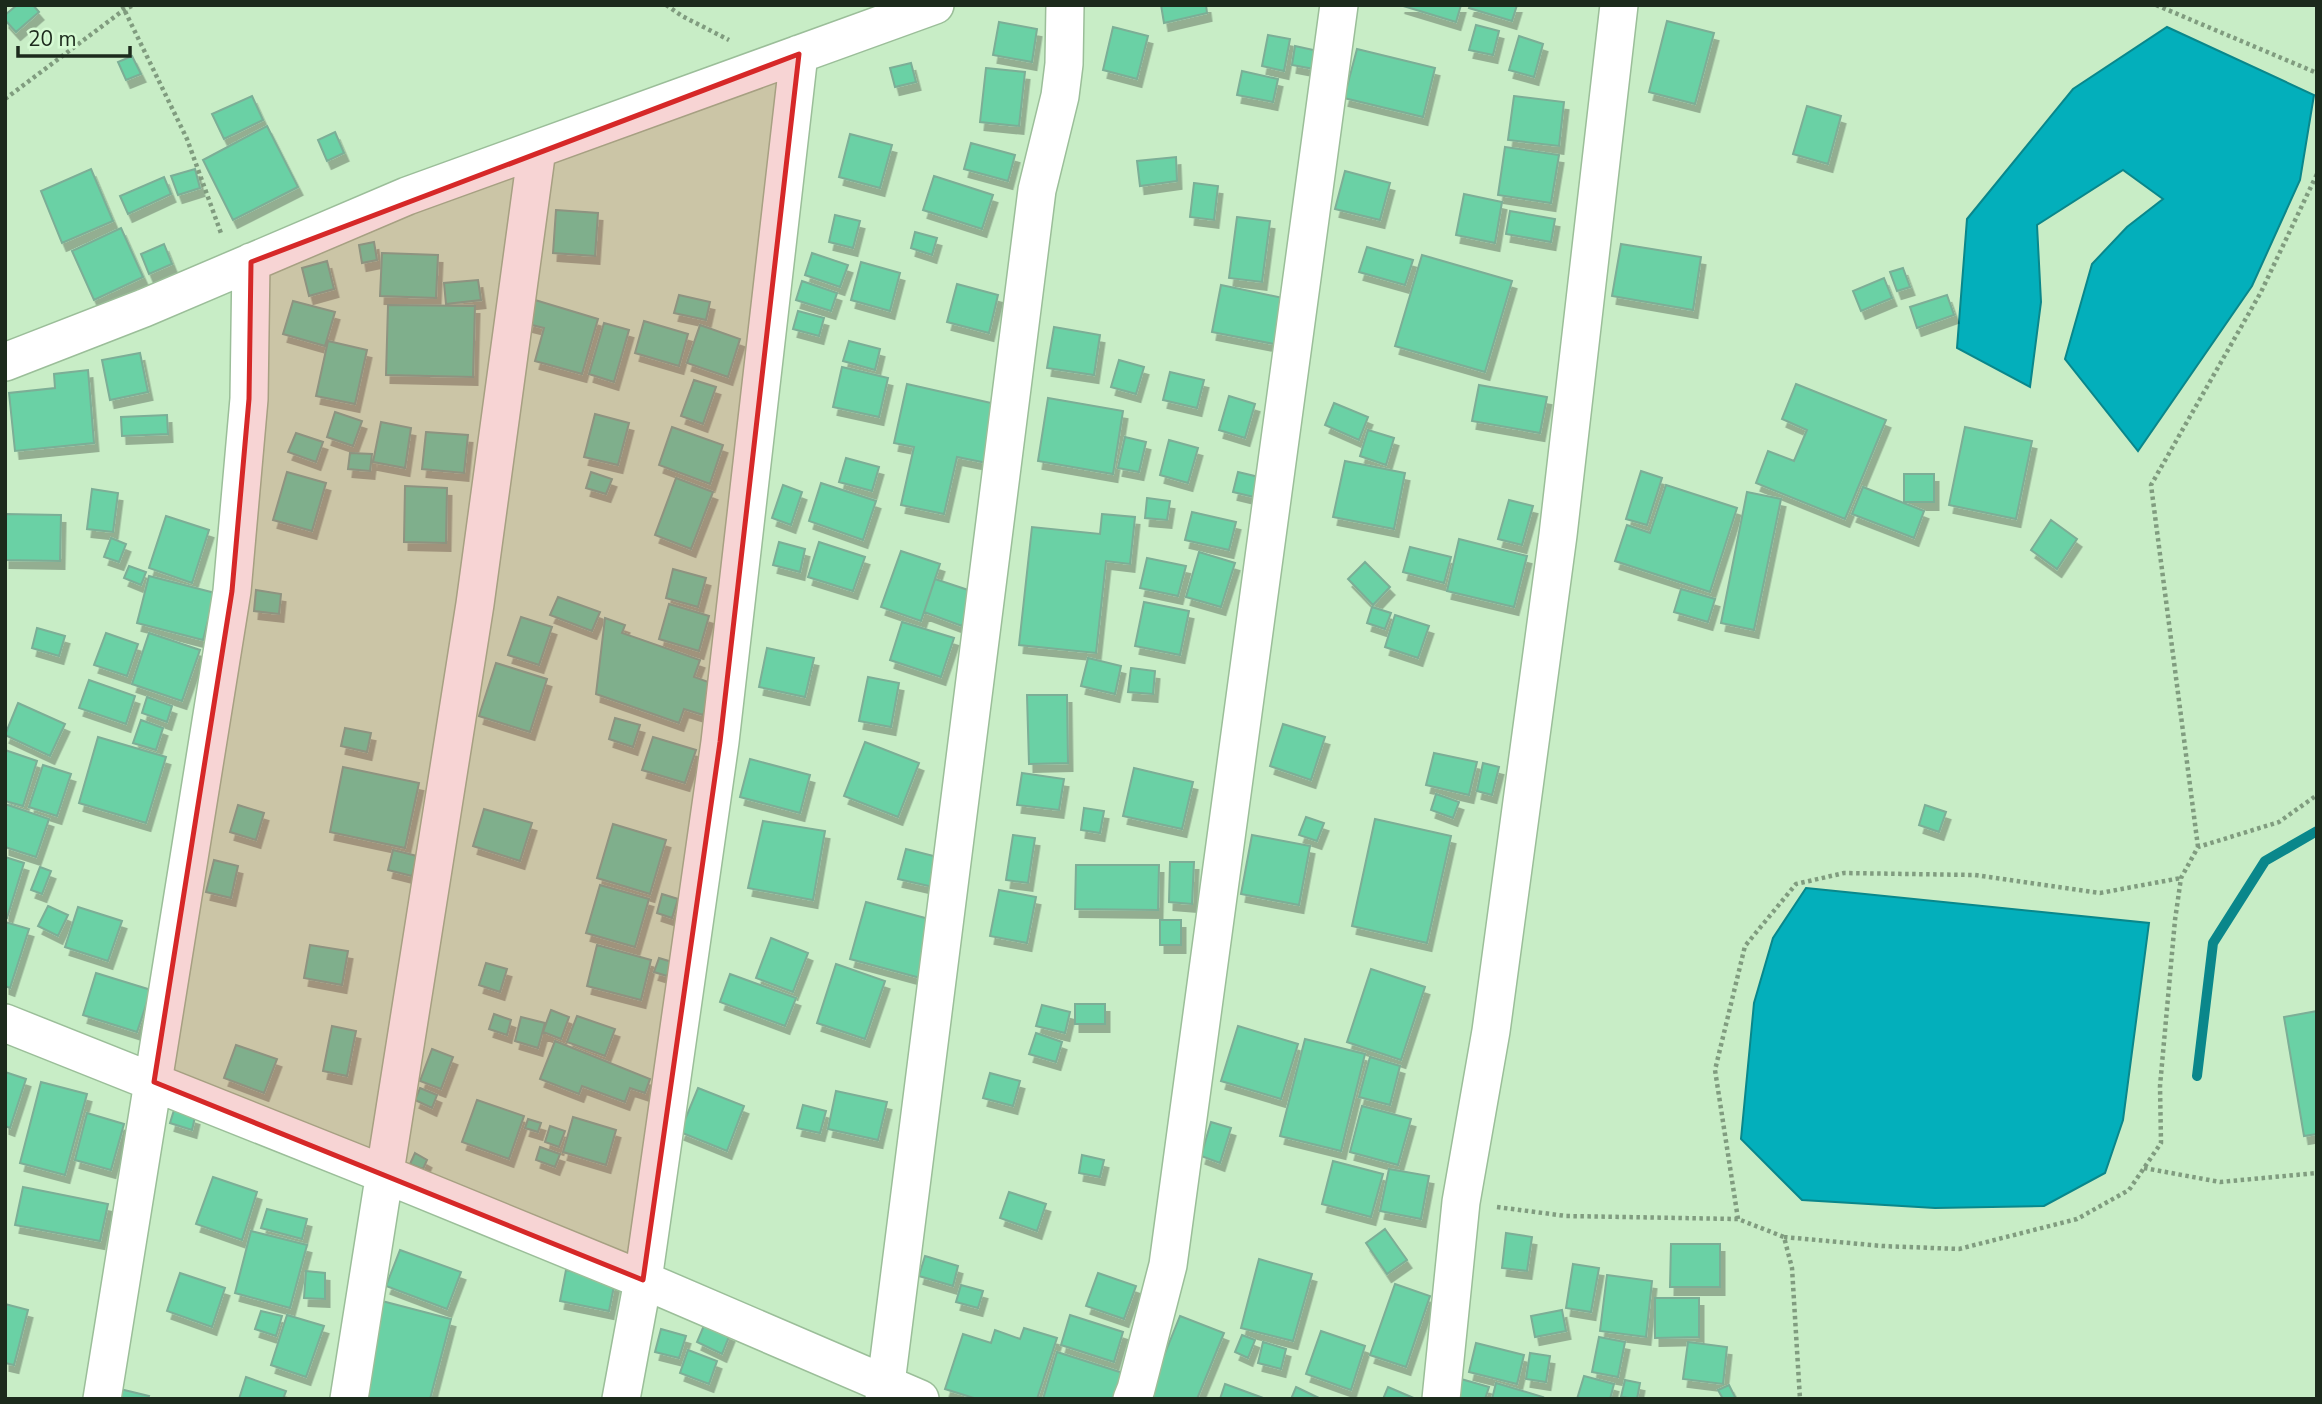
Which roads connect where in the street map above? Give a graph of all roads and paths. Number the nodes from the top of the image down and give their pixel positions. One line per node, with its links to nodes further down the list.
1 (134, 5): 8 (path)
2 (666, 5): 9 (path)
3 (935, 5): 9 (street)
4 (1065, 5): 28 (street)
5 (1339, 5): 32 (street)
6 (1619, 5): 24 (street)
7 (2156, 5): 10 (path)
8 (123, 7): 11 (path); 14 (path)
9 (786, 58): 12 (street); 27 (street)
10 (2317, 73)
11 (5, 99)
12 (537, 149): 14 (street); 23 (street)
13 (2317, 174): 17 (path)
14 (241, 267): 15 (street); 20 (street)
15 (5, 362)
16 (2317, 795): 17 (path)
17 (2199, 847): 18 (path)
18 (2181, 878): 21 (path); 25 (path)
19 (5, 1023): 20 (street)
20 (153, 1082): 23 (street); 29 (street)
21 (2144, 1168): 22 (path); 26 (path)
22 (2317, 1173)
23 (384, 1174): 27 (street); 30 (street)
24 (1461, 1202): 25 (path); 33 (street)
25 (1738, 1219): 26 (path)
26 (1783, 1237): 34 (path)
27 (643, 1280): 28 (street); 31 (street)
28 (897, 1394)
29 (102, 1399)
30 (349, 1399)
31 (621, 1399)
32 (1132, 1399)
33 (1441, 1399)
34 (1800, 1399)

